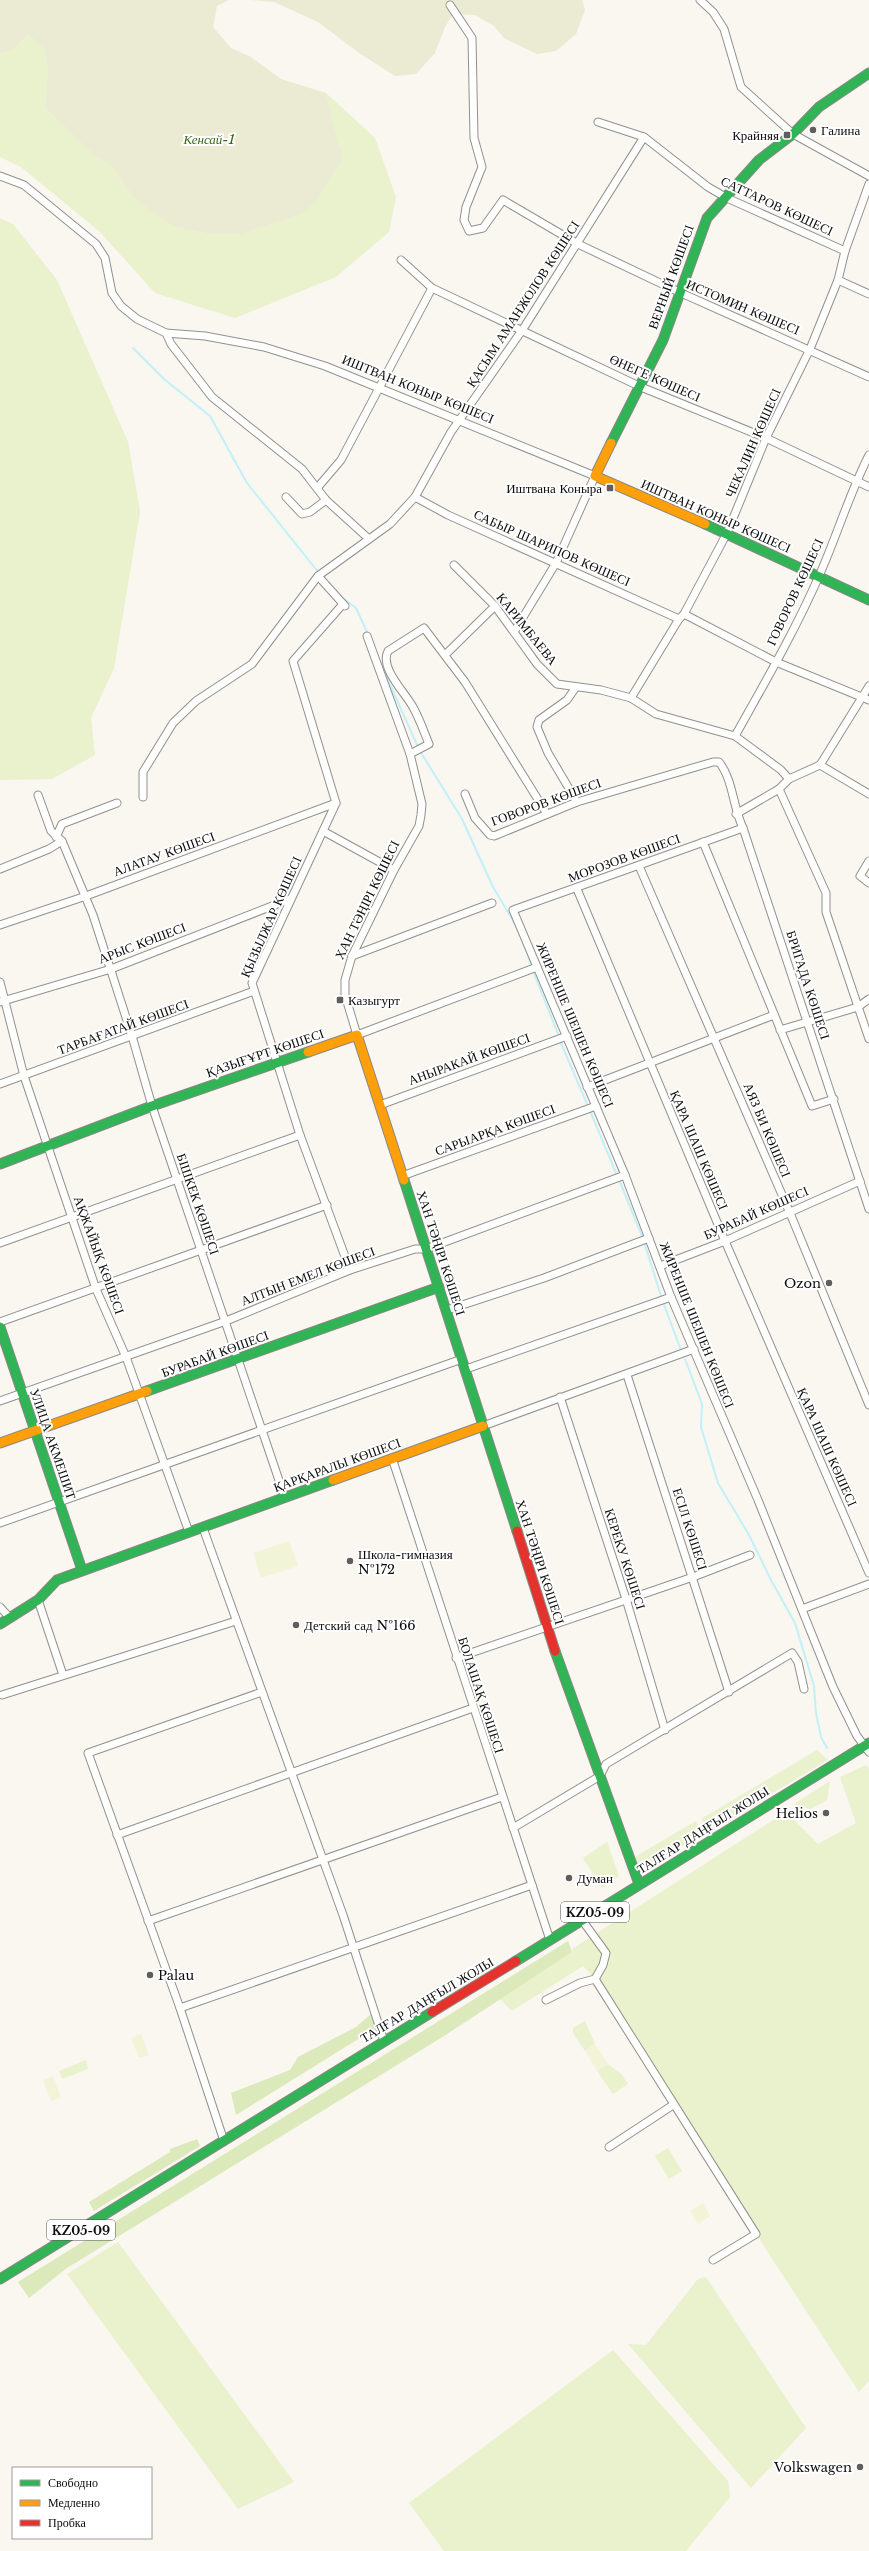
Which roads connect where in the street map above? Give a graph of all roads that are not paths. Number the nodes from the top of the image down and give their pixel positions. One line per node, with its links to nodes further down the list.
1 (700, 0): 5 (street)
2 (450, 5): 11 (street, ИСТОМИН КӨШЕСІ)
3 (869, 73): 5 (street, ВЕРНЫЙ КӨШЕСІ)
4 (598, 122): 6 (street, САТТАРОВ КӨШЕСІ)
5 (793, 134): 8 (street); 10 (street, ВЕРНЫЙ КӨШЕСІ)
6 (644, 137): 10 (street, САТТАРОВ КӨШЕСІ); 11 (street, ҚАСЫМ АМАНЖОЛОВ КӨШЕСІ)
7 (0, 176): 19 (street, ИШТВАН КОНЫР КӨШЕСІ)
8 (869, 176)
9 (869, 184): 12 (street, ЧЕКАЛИН КӨШЕСІ)
10 (727, 198): 12 (street, САТТАРОВ КӨШЕСІ); 16 (street, ВЕРНЫЙ КӨШЕСІ)
11 (578, 244): 16 (street, ИСТОМИН КӨШЕСІ); 18 (street, ҚАСЫМ АМАНЖОЛОВ КӨШЕСІ)
12 (845, 251): 14 (street, ЧЕКАЛИН КӨШЕСІ)
13 (401, 260): 15 (street, ӨНЕГЕ КӨШЕСІ)
14 (838, 280): 17 (street); 20 (street, ЧЕКАЛИН КӨШЕСІ)
15 (432, 288): 18 (street, ӨНЕГЕ КӨШЕСІ); 22 (street)
16 (679, 292): 20 (street, ИСТОМИН КӨШЕСІ); 23 (street, ВЕРНЫЙ КӨШЕСІ)
17 (869, 294)
18 (523, 330): 23 (street, ӨНЕГЕ КӨШЕСІ); 24 (street, ҚАСЫМ АМАНЖОЛОВ КӨШЕСІ)
19 (166, 333): 22 (street, ИШТВАН КОНЫР КӨШЕСІ); 29 (street)
20 (810, 349): 21 (street, ИСТОМИН КӨШЕСІ); 25 (street, ЧЕКАЛИН КӨШЕСІ)
21 (869, 377)
22 (379, 386): 24 (street, ИШТВАН КОНЫР КӨШЕСІ); 29 (street)
23 (641, 387): 25 (street, ӨНЕГЕ КӨШЕСІ); 27 (street, ВЕРНЫЙ КӨШЕСІ)
24 (459, 420): 27 (street, ИШТВАН КОНЫР КӨШЕСІ); 32 (street, ҚАСЫМ АМАНЖОЛОВ КӨШЕСІ)
25 (766, 438): 28 (street, ӨНЕГЕ КӨШЕСІ); 34 (street, ЧЕКАЛИН КӨШЕСІ)
26 (869, 455): 28 (street, ГОВОРОВ КӨШЕСІ)
27 (595, 476): 34 (street, ИШТВАН КОНЫР КӨШЕСІ); 36 (street)
28 (856, 481): 30 (street, ӨНЕГЕ КӨШЕСІ); 39 (street, ГОВОРОВ КӨШЕСІ)
29 (318, 487): 33 (street)
30 (869, 487)
31 (286, 497): 33 (street)
32 (415, 497): 35 (street, ҚАСЫМ АМАНЖОЛОВ КӨШЕСІ); 36 (street, САБЫР ШАРИПОВ КӨШЕСІ)
33 (326, 500): 35 (street)
34 (727, 533): 39 (street, ИШТВАН КОНЫР КӨШЕСІ); 42 (street, ЧЕКАЛИН КӨШЕСІ)
35 (369, 539): 38 (street, ҚАСЫМ АМАНЖОЛОВ КӨШЕСІ)
36 (556, 563): 42 (street, САБЫР ШАРИПОВ КӨШЕСІ); 43 (street)
37 (454, 565): 41 (street, КАРИМБАЕВА)
38 (319, 576): 60 (street, ҚАСЫМ АМАНЖОЛОВ КӨШЕСІ); 63 (street)
39 (819, 576): 40 (street, ИШТВАН КОНЫР КӨШЕСІ); 46 (street, ГОВОРОВ КӨШЕСІ)
40 (869, 600)
41 (495, 606): 43 (street, КАРИМБАЕВА); 45 (street)
42 (681, 617): 46 (street, САБЫР ШАРИПОВ КӨШЕСІ); 49 (street, ЧЕКАЛИН КӨШЕСІ)
43 (514, 632): 48 (street, КАРИМБАЕВА)
44 (367, 636): 52 (street, ХАН ТӘҢІРІ КӨШЕСІ)
45 (445, 655): 52 (street); 64 (street)
46 (776, 662): 50 (street, САБЫР ШАРИПОВ КӨШЕСІ); 51 (street, ГОВОРОВ КӨШЕСІ)
47 (869, 686): 50 (street)
48 (576, 687): 49 (street, КАРИМБАЕВА); 61 (street)
49 (631, 698): 51 (street, КАРИМБАЕВА)
50 (866, 699): 53 (street)
51 (735, 736): 55 (street, КАРИМБАЕВА)
52 (417, 750): 73 (street, ХАН ТӘҢІРІ КӨШЕСІ)
53 (820, 765): 55 (street); 59 (street)
54 (724, 769): 61 (street, ГОВОРОВ КӨШЕСІ); 65 (street, БРИГАДА КӨШЕСІ)
55 (789, 779): 56 (street)
56 (779, 789): 65 (street); 88 (street)
57 (38, 794): 68 (street, БІШКЕК КӨШЕСІ)
58 (466, 794): 64 (street, ГОВОРОВ КӨШЕСІ)
59 (869, 794)
60 (143, 797)
61 (576, 802): 64 (street, ГОВОРОВ КӨШЕСІ)
62 (117, 803): 68 (street)
63 (336, 803): 67 (street, ҚЫЗЫЛЖАР КӨШЕСІ); 76 (street, АЛАТАУ КӨШЕСІ)
64 (547, 814)
65 (736, 814): 66 (street, БРИГАДА КӨШЕСІ)
66 (743, 828): 69 (street, МОРОЗОВ КӨШЕСІ); 90 (street, БРИГАДА КӨШЕСІ)
67 (323, 831): 73 (street); 77 (street, ҚЫЗЫЛЖАР КӨШЕСІ)
68 (59, 839): 72 (street); 76 (street, БІШКЕК КӨШЕСІ)
69 (703, 842): 71 (street, МОРОЗОВ КӨШЕСІ); 89 (street)
70 (869, 861): 74 (street)
71 (639, 866): 75 (street, МОРОЗОВ КӨШЕСІ); 95 (street, АЯЗ БИ КӨШЕСІ)
72 (0, 869)
73 (394, 870): 81 (street, ХАН ТӘҢІРІ КӨШЕСІ)
74 (869, 883)
75 (577, 889): 79 (street, МОРОЗОВ КӨШЕСІ); 98 (street, ҚАРА ШАШ КӨШЕСІ)
76 (86, 896): 80 (street, АЛАТАУ КӨШЕСІ); 83 (street, БІШКЕК КӨШЕСІ)
77 (290, 899): 83 (street, АРЫС КӨШЕСІ); 85 (street, ҚЫЗЫЛЖАР КӨШЕСІ)
78 (492, 903): 81 (street)
79 (513, 910): 82 (street, ЖИРЕНШЕ ШЕШЕН КӨШЕСІ)
80 (0, 925)
81 (352, 956): 92 (street, ХАН ТӘҢІРІ КӨШЕСІ)
82 (537, 966): 92 (street, ҚАЗЫҒҰРТ КӨШЕСІ); 94 (street, ЖИРЕНШЕ ШЕШЕН КӨШЕСІ)
83 (111, 969): 87 (street, АРЫС КӨШЕСІ); 93 (street, БІШКЕК КӨШЕСІ)
84 (0, 982): 87 (street, АҚЖАЙЫҚ КӨШЕСІ)
85 (254, 991): 93 (street, ТАРБАҒАТАЙ КӨШЕСІ); 97 (street, ҚЫЗЫЛЖАР КӨШЕСІ)
86 (869, 999): 88 (street)
87 (2, 1001): 99 (street, АҚЖАЙЫҚ КӨШЕСІ)
88 (858, 1007): 90 (street); 96 (street)
89 (774, 1015): 91 (street); 95 (street)
90 (808, 1021): 91 (street); 102 (street, БРИГАДА КӨШЕСІ)
91 (780, 1030): 102 (street)
92 (357, 1035): 97 (street, ҚАЗЫҒҰРТ КӨШЕСІ); 103 (street, ХАН ТӘҢІРІ КӨШЕСІ)
93 (132, 1036): 99 (street, ТАРБАҒАТАЙ КӨШЕСІ); 104 (street, БІШКЕК КӨШЕСІ)
94 (567, 1036): 101 (street, ЖИРЕНШЕ ШЕШЕН КӨШЕСІ); 103 (street, АНЫРАКАЙ КӨШЕСІ)
95 (715, 1039): 98 (street); 115 (street, АЯЗ БИ КӨШЕСІ)
96 (869, 1039)
97 (276, 1064): 104 (street, ҚАЗЫҒҰРТ КӨШЕСІ); 106 (street, ҚЫЗЫЛЖАР КӨШЕСІ)
98 (650, 1065): 101 (street); 118 (street, ҚАРА ШАШ КӨШЕСІ)
99 (24, 1076): 100 (street, ТАРБАҒАТАЙ КӨШЕСІ); 107 (street, АҚЖАЙЫҚ КӨШЕСІ)
100 (0, 1084)
101 (587, 1087): 105 (street, ЖИРЕНШЕ ШЕШЕН КӨШЕСІ)
102 (834, 1099): 112 (street, БРИГАДА КӨШЕСІ)
103 (380, 1105): 110 (street, ХАН ТӘҢІРІ КӨШЕСІ)
104 (152, 1106): 107 (street, ҚАЗЫҒҰРТ КӨШЕСІ); 111 (street, БІШКЕК КӨШЕСІ)
105 (596, 1106): 109 (street, ЖИРЕНШЕ ШЕШЕН КӨШЕСІ); 110 (street, САРЫАРҚА КӨШЕСІ)
106 (300, 1135): 111 (street); 113 (street, ҚЫЗЫЛЖАР КӨШЕСІ)
107 (48, 1147): 108 (street, ҚАЗЫҒҰРТ КӨШЕСІ); 116 (street, АҚЖАЙЫҚ КӨШЕСІ)
108 (0, 1164)
109 (625, 1175): 117 (street, ЖИРЕНШЕ ШЕШЕН КӨШЕСІ); 120 (street, АЛТЫН ЕМЕЛ КӨШЕСІ)
110 (402, 1176): 120 (street, ХАН ТӘҢІРІ КӨШЕСІ)
111 (176, 1180): 116 (street); 121 (street, БІШКЕК КӨШЕСІ)
112 (860, 1181): 114 (street, БРИГАДА КӨШЕСІ); 115 (street, БУРАБАЙ КӨШЕСІ)
113 (326, 1205): 121 (street); 123 (street, ҚЫЗЫЛЖАР КӨШЕСІ)
114 (869, 1209)
115 (790, 1213): 118 (street, БУРАБАЙ КӨШЕСІ); 141 (street, АЯЗ БИ КӨШЕСІ)
116 (71, 1216): 119 (street); 125 (street, АҚЖАЙЫҚ КӨШЕСІ)
117 (649, 1238): 122 (street, ЖИРЕНШЕ ШЕШЕН КӨШЕСІ); 127 (street)
118 (725, 1241): 122 (street, БУРАБАЙ КӨШЕСІ); 155 (street, ҚАРА ШАШ КӨШЕСІ)
119 (0, 1243)
120 (426, 1249): 123 (street, АЛТЫН ЕМЕЛ КӨШЕСІ); 124 (street, ХАН ТӘҢІРІ КӨШЕСІ)
121 (201, 1251): 125 (street); 128 (street, БІШКЕК КӨШЕСІ)
122 (660, 1266): 126 (street, ЖИРЕНШЕ ШЕШЕН КӨШЕСІ)
123 (350, 1270): 128 (street, АЛТЫН ЕМЕЛ КӨШЕСІ)
124 (439, 1287): 127 (street, ХАН ТӘҢІРІ КӨШЕСІ); 134 (street, БУРАБАЙ КӨШЕСІ)
125 (96, 1289): 129 (street); 132 (street, АҚЖАЙЫҚ КӨШЕСІ)
126 (671, 1297): 131 (street, ЖИРЕНШЕ ШЕШЕН КӨШЕСІ); 135 (street)
127 (447, 1310): 133 (street, ХАН ТӘҢІРІ КӨШЕСІ)
128 (226, 1321): 132 (street, АЛТЫН ЕМЕЛ КӨШЕСІ); 134 (street, БІШКЕК КӨШЕСІ)
129 (0, 1322)
130 (0, 1327): 137 (street, УЛИЦА АКМЕШИТ)
131 (694, 1349): 136 (street, ҚАРҚАРАЛЫ КӨШЕСІ); 161 (street, ЖИРЕНШЕ ШЕШЕН КӨШЕСІ)
132 (126, 1357): 137 (street, АЛТЫН ЕМЕЛ КӨШЕСІ); 138 (street, АҚЖАЙЫҚ КӨШЕСІ)
133 (462, 1359): 135 (street, ХАН ТӘҢІРІ КӨШЕСІ); 144 (street)
134 (237, 1360): 138 (street, БУРАБАЙ КӨШЕСІ); 144 (street, БІШКЕК КӨШЕСІ)
135 (466, 1369): 142 (street, ХАН ТӘҢІРІ КӨШЕСІ)
136 (627, 1375): 139 (street, ҚАРҚАРАЛЫ КӨШЕСІ); 156 (street, ЕСІЛ КӨШЕСІ)
137 (21, 1393): 140 (street, АЛТЫН ЕМЕЛ КӨШЕСІ); 143 (street, УЛИЦА АКМЕШИТ)
138 (140, 1395): 143 (street, БУРАБАЙ КӨШЕСІ); 147 (street, АҚЖАЙЫҚ КӨШЕСІ)
139 (560, 1397): 142 (street, ҚАРҚАРАЛЫ КӨШЕСІ); 158 (street, КЕРЕКУ КӨШЕСІ)
140 (0, 1401)
141 (869, 1406)
142 (483, 1426): 146 (street, ҚАРҚАРАЛЫ КӨШЕСІ); 165 (street, ХАН ТӘҢІРІ КӨШЕСІ)
143 (34, 1430): 145 (street, БУРАБАЙ КӨШЕСІ); 149 (street, УЛИЦА АКМЕШИТ)
144 (260, 1431): 147 (street); 148 (street, БІШКЕК КӨШЕСІ)
145 (0, 1443)
146 (392, 1458): 148 (street, ҚАРҚАРАЛЫ КӨШЕСІ); 166 (street, БОЛАШАҚ КӨШЕСІ)
147 (165, 1466): 149 (street); 152 (street, АҚЖАЙЫҚ КӨШЕСІ)
148 (285, 1498): 151 (street, ҚАРҚАРАЛЫ КӨШЕСІ)
149 (60, 1502): 150 (street); 154 (street, УЛИЦА АКМЕШИТ)
150 (0, 1523)
151 (203, 1528): 152 (street, ҚАРҚАРАЛЫ КӨШЕСІ); 163 (street)
152 (189, 1532): 154 (street, ҚАРҚАРАЛЫ КӨШЕСІ)
153 (750, 1555): 156 (street)
154 (82, 1570): 159 (street, ҚАРҚАРАЛЫ КӨШЕСІ)
155 (869, 1573)
156 (693, 1577): 158 (street); 170 (street, ЕСІЛ КӨШЕСІ)
157 (869, 1584): 161 (street)
158 (626, 1599): 165 (street); 173 (street, КЕРЕКУ КӨШЕСІ)
159 (38, 1600): 162 (street, ҚАРҚАРАЛЫ КӨШЕСІ); 167 (street)
160 (0, 1607): 162 (street)
161 (802, 1609): 174 (street, ЖИРЕНШЕ ШЕШЕН КӨШЕСІ)
162 (10, 1618): 164 (street, ҚАРҚАРАЛЫ КӨШЕСІ)
163 (236, 1621): 167 (street); 169 (street)
164 (0, 1624)
165 (546, 1626): 166 (street); 176 (street, ХАН ТӘҢІРІ КӨШЕСІ)
166 (456, 1658): 172 (street, БОЛАШАҚ КӨШЕСІ)
167 (63, 1675): 171 (street)
168 (804, 1689): 170 (street)
169 (262, 1692): 175 (street); 179 (street)
170 (729, 1692): 173 (street)
171 (2, 1695)
172 (473, 1708): 175 (street); 177 (street, БОЛАШАҚ КӨШЕСІ)
173 (665, 1730): 176 (street)
174 (868, 1747): 181 (street, ТАЛҒАР ДАҢҒЫЛ ЖОЛЫ / KZ05-09)
175 (292, 1773): 179 (street); 180 (street)
176 (600, 1776): 178 (street); 181 (street, ХАН ТӘҢІРІ КӨШЕСІ)
177 (502, 1797): 178 (street, БОЛАШАҚ КӨШЕСІ); 180 (street)
178 (513, 1828): 182 (street, БОЛАШАҚ КӨШЕСІ)
179 (117, 1835): 184 (street)
180 (323, 1860): 184 (street); 186 (street)
181 (639, 1884): 183 (street, ТАЛҒАР ДАҢҒЫЛ ЖОЛЫ / KZ05-09)
182 (532, 1885): 185 (street, БОЛАШАҚ КӨШЕСІ); 186 (street)
183 (582, 1920): 185 (street, ТАЛҒАР ДАҢҒЫЛ ЖОЛЫ / KZ05-09); 187 (street)
184 (148, 1921): 189 (street)
185 (550, 1940): 190 (street, ТАЛҒАР ДАҢҒЫЛ ЖОЛЫ / KZ05-09)
186 (354, 1947): 189 (street); 190 (street)
187 (595, 1979): 188 (street); 191 (street)
188 (546, 2000)
189 (180, 2008): 192 (street)
190 (384, 2041): 192 (street, ТАЛҒАР ДАҢҒЫЛ ЖОЛЫ / KZ05-09)
191 (673, 2105): 193 (street); 194 (street)
192 (224, 2141): 195 (street, ТАЛҒАР ДАҢҒЫЛ ЖОЛЫ / KZ05-09)
193 (610, 2147)
194 (713, 2260)
195 (0, 2279)

